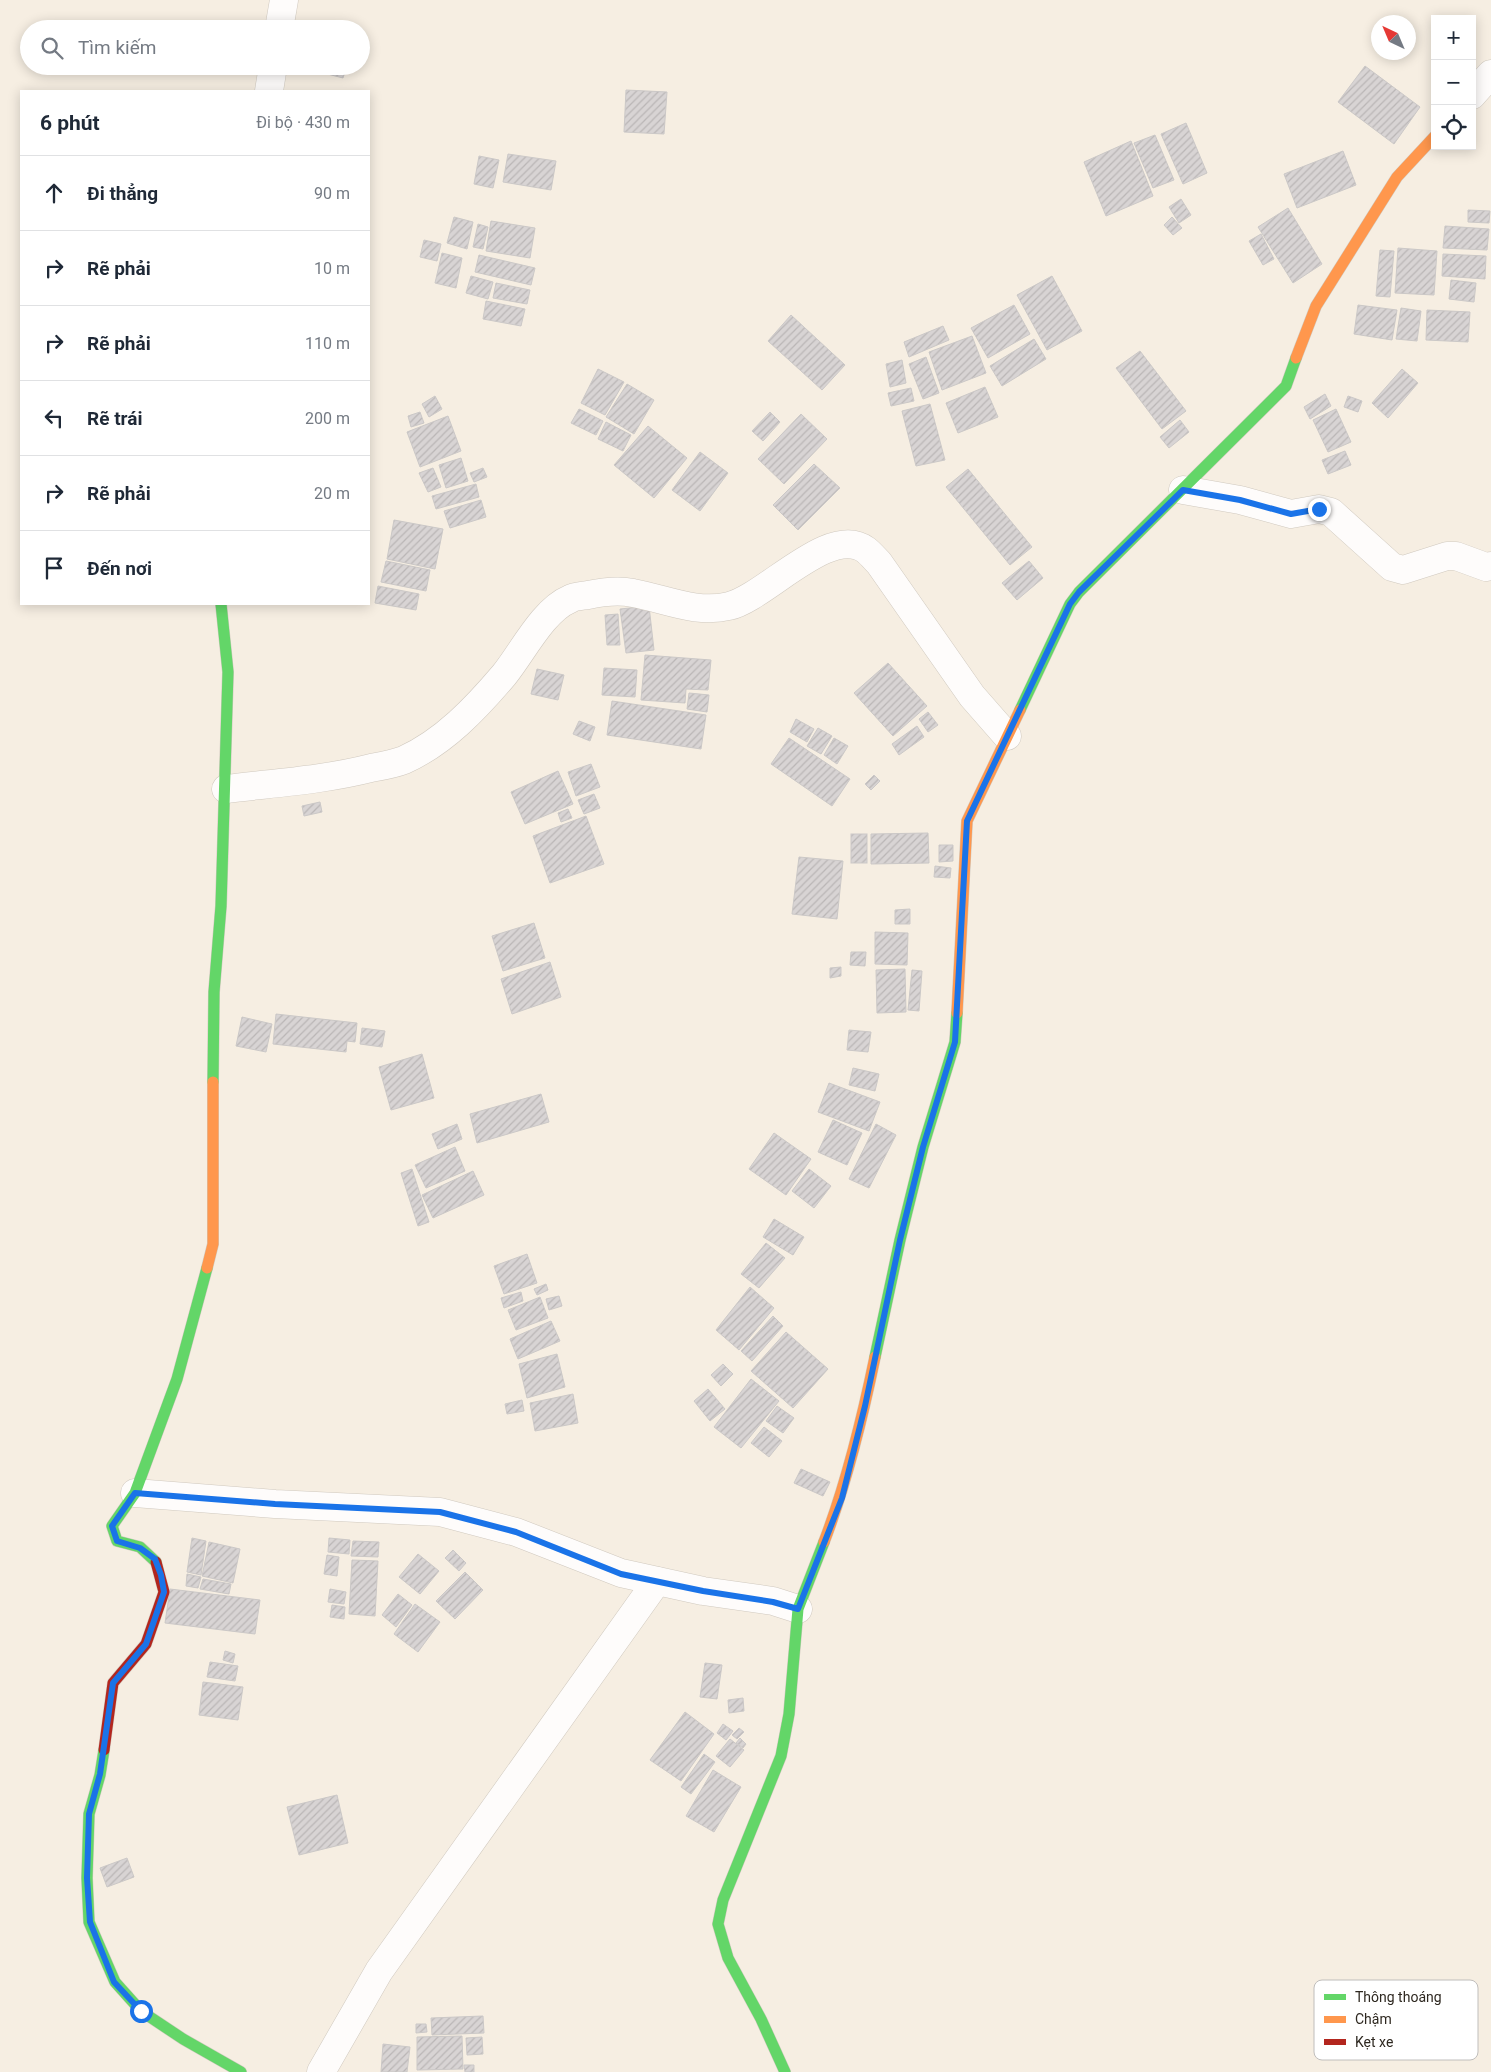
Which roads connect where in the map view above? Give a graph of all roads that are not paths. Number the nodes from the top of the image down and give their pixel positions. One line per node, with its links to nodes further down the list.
1 (284, 0): 2 (street)
2 (281, 20)
3 (1491, 74): 6 (street)
4 (272, 75): 5 (street)
5 (269, 90)
6 (1476, 91)
7 (1431, 140): 8 (street)
8 (1183, 490): 9 (street); 11 (street)
9 (1491, 566)
10 (221, 605): 12 (street)
11 (1007, 736): 12 (street); 15 (street)
12 (226, 789): 13 (street)
13 (135, 1493): 14 (street); 16 (street)
14 (657, 1581): 15 (street); 17 (street)
15 (798, 1609): 18 (street)
16 (241, 2072)
17 (321, 2072)
18 (785, 2072)

